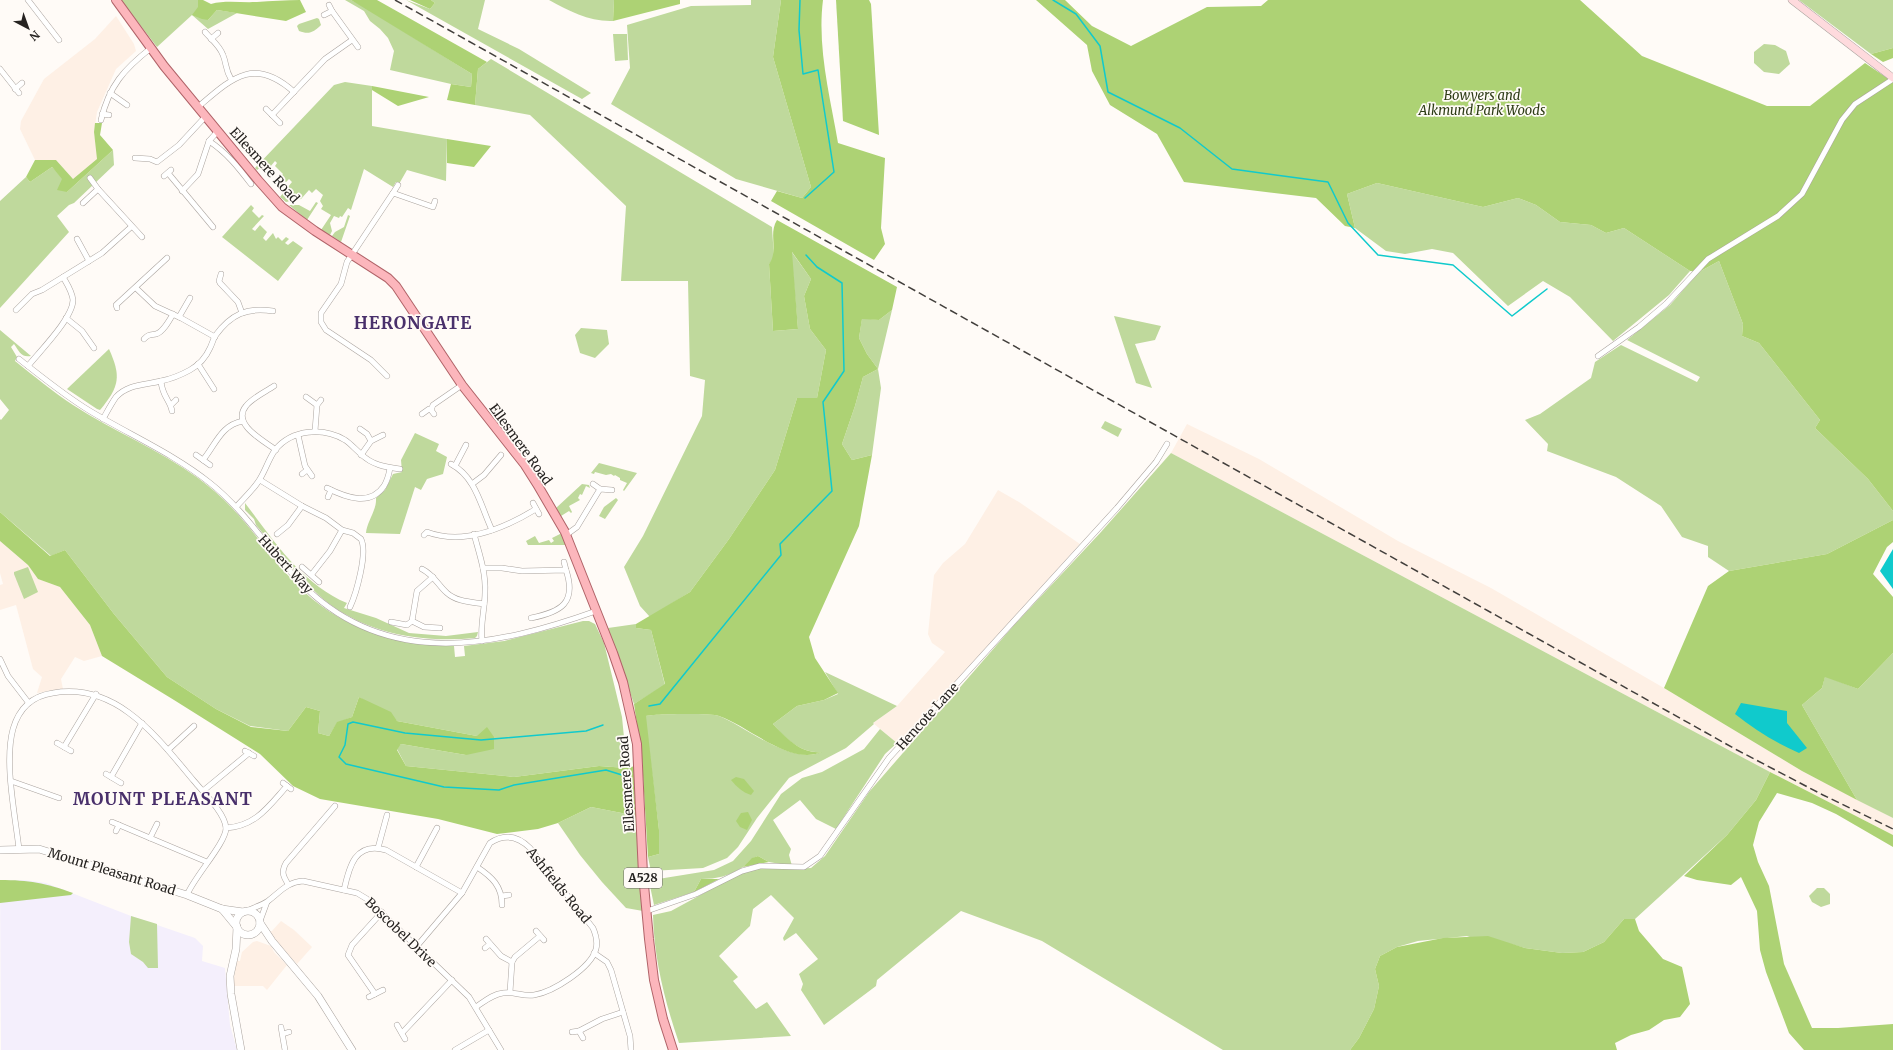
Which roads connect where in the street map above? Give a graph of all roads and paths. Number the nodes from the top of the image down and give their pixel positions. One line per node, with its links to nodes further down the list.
1 (28, 0): 10 (street)
2 (116, 0): 13 (main road, Ellesmere Road / A528)
3 (1792, 0): 15 (main road)
4 (329, 5): 5 (street)
5 (332, 12): 6 (street); 11 (street)
6 (324, 14)
7 (205, 32): 9 (street)
8 (218, 32): 9 (street)
9 (211, 39): 16 (street)
10 (59, 40)
11 (352, 40): 12 (street); 19 (street)
12 (358, 47)
13 (151, 48): 21 (street); 23 (main road, Ellesmere Road / A528)
14 (1, 70): 18 (street)
15 (1893, 78): 64 (street)
16 (232, 79): 19 (street); 23 (street)
17 (22, 83): 18 (street)
18 (15, 89): 20 (street)
19 (294, 92): 27 (street)
20 (20, 93)
21 (110, 93): 22 (street); 25 (street)
22 (124, 105)
23 (198, 107): 28 (main road, Ellesmere Road / A528)
24 (266, 109): 27 (street)
25 (102, 114): 26 (street); 29 (street)
26 (109, 115)
27 (272, 115): 30 (street)
28 (206, 116): 31 (main road, Ellesmere Road / A528); 33 (street)
29 (101, 120)
30 (280, 122)
31 (218, 131): 32 (street); 47 (main road, Ellesmere Road / A528)
32 (209, 141): 36 (street, Ellesmere Road); 39 (street)
33 (135, 158)
34 (168, 173): 39 (street)
35 (90, 178): 38 (street)
36 (251, 184)
37 (398, 185): 40 (street)
38 (98, 189): 42 (street); 43 (street)
39 (182, 190): 44 (street)
40 (393, 193): 41 (street); 47 (street)
41 (435, 201)
42 (83, 203)
43 (131, 227): 45 (street); 49 (street)
44 (213, 227)
45 (142, 237)
46 (77, 239): 49 (street)
47 (353, 254): 68 (street); 70 (main road, Ellesmere Road / A528)
48 (167, 258): 52 (street)
49 (89, 261): 51 (street)
50 (221, 274): 57 (street)
51 (63, 277): 54 (street); 60 (street)
52 (136, 288): 55 (street); 58 (street)
53 (190, 298): 59 (street)
54 (16, 306)
55 (117, 308)
56 (270, 312): 57 (street)
57 (242, 313): 61 (street)
58 (172, 314): 59 (street); 62 (street)
59 (180, 317): 61 (street)
60 (66, 318): 63 (street); 67 (street)
61 (215, 337): 66 (street)
62 (144, 338)
63 (94, 348)
64 (1598, 356)
65 (19, 358): 67 (street, Hubert Way)
66 (198, 364): 69 (street); 72 (street)
67 (28, 366): 80 (street, Hubert Way)
68 (387, 376)
69 (161, 382): 76 (street); 80 (street)
70 (462, 385): 79 (street); 114 (main road, Ellesmere Road / A528)
71 (274, 386): 81 (street)
72 (211, 388)
73 (306, 397): 77 (street)
74 (176, 400): 76 (street)
75 (321, 400): 77 (street)
76 (171, 405): 78 (street)
77 (317, 405): 83 (street)
78 (172, 411)
79 (422, 414)
80 (104, 419): 108 (street, Hubert Way)
81 (243, 421): 89 (street); 93 (street)
82 (360, 429): 86 (street)
83 (315, 431): 84 (street); 91 (street)
84 (298, 435): 89 (street); 97 (street)
85 (383, 435): 86 (street)
86 (371, 441): 91 (street)
87 (466, 444): 101 (street)
88 (1166, 444): 170 (street, Hencote Lane)
89 (276, 450): 100 (street)
90 (196, 454): 93 (street)
91 (361, 455): 95 (street)
92 (502, 458): 101 (street)
93 (203, 460): 94 (street)
94 (210, 465)
95 (390, 468): 96 (street); 105 (street)
96 (400, 469)
97 (308, 470): 98 (street); 99 (street)
98 (302, 474)
99 (312, 476)
100 (260, 480): 107 (street); 108 (street)
101 (472, 484): 110 (street)
102 (593, 484): 103 (street)
103 (600, 489): 104 (street); 114 (street)
104 (612, 490)
105 (328, 497)
106 (533, 503): 110 (street)
107 (302, 506): 109 (street); 111 (street)
108 (236, 507): 130 (street, Hubert Way)
109 (342, 530): 120 (street); 124 (street)
110 (492, 530): 112 (street)
111 (277, 534)
112 (474, 534): 113 (street); 117 (street)
113 (424, 535)
114 (566, 535): 125 (main road, Ellesmere Road / A528)
115 (564, 562): 119 (street)
116 (302, 567): 120 (street)
117 (483, 568): 119 (street); 123 (street)
118 (422, 569): 121 (street)
119 (566, 570): 126 (street)
120 (312, 574): 122 (street)
121 (433, 576): 123 (street); 127 (street)
122 (319, 582)
123 (484, 604): 130 (street)
124 (350, 607)
125 (596, 611): 130 (street, Hubert Way); 170 (main road, Ellesmere Road / A528)
126 (532, 618)
127 (412, 621): 128 (street); 129 (street)
128 (391, 622)
129 (440, 628)
130 (482, 641)
131 (0, 659): 133 (street)
132 (96, 694): 133 (street); 134 (street); 137 (street)
133 (28, 702): 141 (street)
134 (142, 723): 138 (street); 142 (street)
135 (195, 727): 138 (street)
136 (57, 743): 137 (street)
137 (64, 748): 139 (street)
138 (168, 750): 144 (street)
139 (71, 751)
140 (249, 753): 144 (street)
141 (11, 781): 145 (street); 156 (street)
142 (121, 783)
143 (287, 786): 151 (street)
144 (203, 791): 151 (street)
145 (59, 798)
146 (335, 806): 161 (street)
147 (387, 815): 155 (street)
148 (112, 822): 150 (street)
149 (156, 824): 154 (street)
150 (119, 825): 153 (street); 154 (street)
151 (226, 828): 158 (street)
152 (437, 828): 159 (street)
153 (116, 831)
154 (150, 838): 158 (street)
155 (378, 848): 159 (street); 162 (street)
156 (19, 849): 157 (street, Mount Pleasant Road); 164 (street, Mount Pleasant Road)
157 (0, 850)
158 (207, 862): 164 (street)
159 (416, 867): 163 (street)
160 (477, 867): 163 (street, Ashfields Road); 166 (street); 181 (street, Ashfields Road)
161 (288, 884): 162 (street, Boscobel Drive); 167 (street)
162 (344, 890): 172 (street, Boscobel Drive)
163 (462, 893): 178 (street, Ashfields Road)
164 (187, 895): 169 (street, Mount Pleasant Road)
165 (509, 895): 166 (street)
166 (502, 896): 168 (street)
167 (268, 901): 171 (street); 173 (street)
168 (502, 905)
169 (222, 909): 171 (street, Mount Pleasant Road); 174 (street, Mount Pleasant Road)
170 (647, 911): 206 (main road, Ellesmere Road / A528)
171 (244, 912): 173 (street, Mount Pleasant Road); 174 (street)
172 (382, 912): 178 (street, Boscobel Drive); 186 (street)
173 (260, 922): 176 (street); 177 (street, Mount Pleasant Road)
174 (237, 926): 176 (street, Mount Pleasant Road); 180 (street)
175 (536, 931): 182 (street)
176 (251, 935): 177 (street, Mount Pleasant Road); 180 (street)
177 (272, 941): 202 (street, Mount Pleasant Road)
178 (417, 946): 183 (street, Boscobel Drive)
179 (485, 948): 182 (street)
180 (236, 949): 200 (street)
181 (594, 953): 185 (street); 189 (street)
182 (512, 962): 185 (street)
183 (452, 980): 188 (street, Boscobel Drive); 196 (street)
184 (383, 990): 186 (street)
185 (510, 992): 188 (street)
186 (375, 994): 187 (street)
187 (370, 997)
188 (476, 1007): 192 (street, Boscobel Drive)
189 (623, 1012): 193 (street); 205 (street)
190 (397, 1025): 196 (street)
191 (281, 1027): 197 (street)
192 (489, 1030): 203 (street); 204 (street, Boscobel Drive)
193 (579, 1031): 195 (street); 198 (street)
194 (289, 1032): 197 (street)
195 (572, 1032)
196 (402, 1033): 199 (street)
197 (283, 1034): 201 (street)
198 (583, 1038)
199 (405, 1039)
200 (241, 1050)
201 (285, 1050)
202 (352, 1050)
203 (455, 1050)
204 (502, 1050)
205 (630, 1050)
206 (673, 1050)

